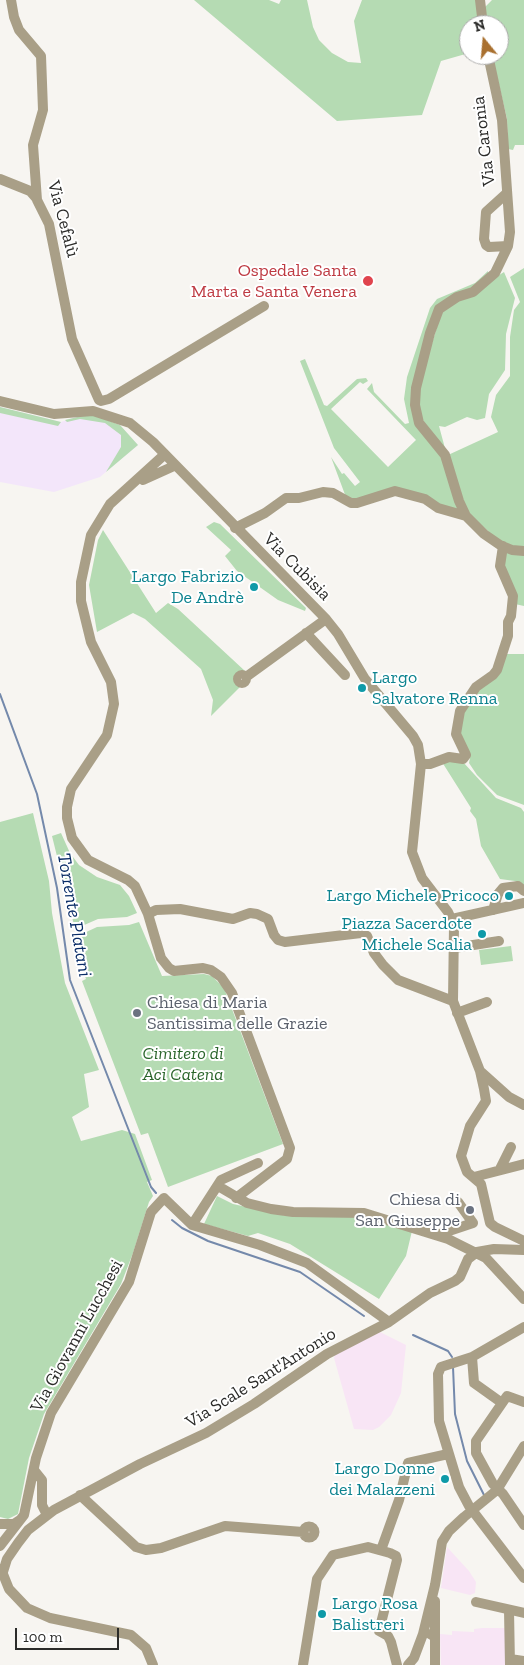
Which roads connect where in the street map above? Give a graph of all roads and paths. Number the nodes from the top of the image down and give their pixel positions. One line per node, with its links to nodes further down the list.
1 (11, 0): 7 (street, Via Cefalù)
2 (480, 0): 3 (street)
3 (482, 15)
4 (490, 65): 6 (street, Via Caronia)
5 (0, 179): 7 (street)
6 (507, 193): 8 (street, Via Caronia); 8 (street)
7 (37, 200): 11 (street, Via Cefalù)
8 (508, 246): 15 (street)
9 (264, 306): 11 (street)
10 (0, 401): 11 (street)
11 (98, 403): 12 (street, Via Cubisia)
12 (164, 455): 13 (street, Via Cubisia); 14 (street)
13 (174, 466): 14 (street); 16 (street, Via Cubisia)
14 (131, 486): 27 (street)
15 (466, 516): 16 (street); 17 (street)
16 (235, 528): 19 (street, Via Cubisia)
17 (503, 546): 18 (street); 23 (street)
18 (524, 551)
19 (326, 619): 20 (street); 23 (street, Via Cubisia)
20 (306, 633): 21 (street); 22 (street)
21 (345, 675)
22 (246, 677)
23 (421, 764): 28 (street)
24 (524, 891): 26 (street)
25 (524, 903): 26 (street)
26 (494, 910): 28 (street)
27 (148, 914): 31 (street); 42 (street)
28 (452, 919): 30 (street)
29 (499, 941): 30 (street)
30 (454, 948): 31 (street)
31 (453, 1001): 33 (street)
32 (487, 1002): 33 (street)
33 (457, 1013): 34 (street)
34 (480, 1071): 35 (street); 40 (street)
35 (524, 1105)
36 (511, 1147): 39 (street)
37 (258, 1163): 41 (street)
38 (524, 1164): 39 (street)
39 (500, 1169): 40 (street)
40 (474, 1177): 45 (street)
41 (218, 1186): 42 (street); 46 (street)
42 (236, 1198): 47 (street)
43 (458, 1202): 44 (street)
44 (474, 1223): 45 (street); 47 (street)
45 (490, 1223): 48 (street)
46 (192, 1225): 52 (street); 59 (street, Via Giovanni Lucchesi)
47 (437, 1235): 50 (street)
48 (524, 1241)
49 (524, 1250): 50 (street)
50 (477, 1252): 51 (street); 52 (street, Via Scale Sant'Antonio)
51 (524, 1299)
52 (389, 1322): 61 (street, Via Scale Sant'Antonio)
53 (524, 1327): 54 (street)
54 (472, 1357): 56 (street); 58 (street)
55 (524, 1402): 56 (street)
56 (502, 1403): 60 (street)
57 (524, 1446): 60 (street)
58 (448, 1454): 62 (street); 69 (street)
59 (34, 1470): 63 (street); 64 (street, Via Giovanni Lucchesi)
60 (498, 1490): 62 (street); 66 (street)
61 (80, 1495): 63 (street, Via Scale Sant'Antonio); 67 (street)
62 (472, 1510): 71 (street); 72 (street)
63 (48, 1515): 70 (street, Via Scale Sant'Antonio)
64 (21, 1520): 65 (street); 68 (street, Via Giovanni Lucchesi)
65 (0, 1524)
66 (524, 1525)
67 (303, 1532)
68 (0, 1546)
69 (381, 1550): 81 (street); 82 (street)
70 (3, 1560): 80 (street, Via Scale Sant'Antonio)
71 (524, 1578)
72 (435, 1585): 76 (street); 77 (street)
73 (476, 1602): 74 (street)
74 (509, 1610): 75 (street); 79 (street)
75 (524, 1613)
76 (423, 1634): 77 (street); 83 (street)
77 (435, 1637): 84 (street)
78 (524, 1661): 79 (street)
79 (510, 1662)
80 (153, 1665)
81 (303, 1665)
82 (396, 1665)
83 (408, 1665)
84 (435, 1665)

